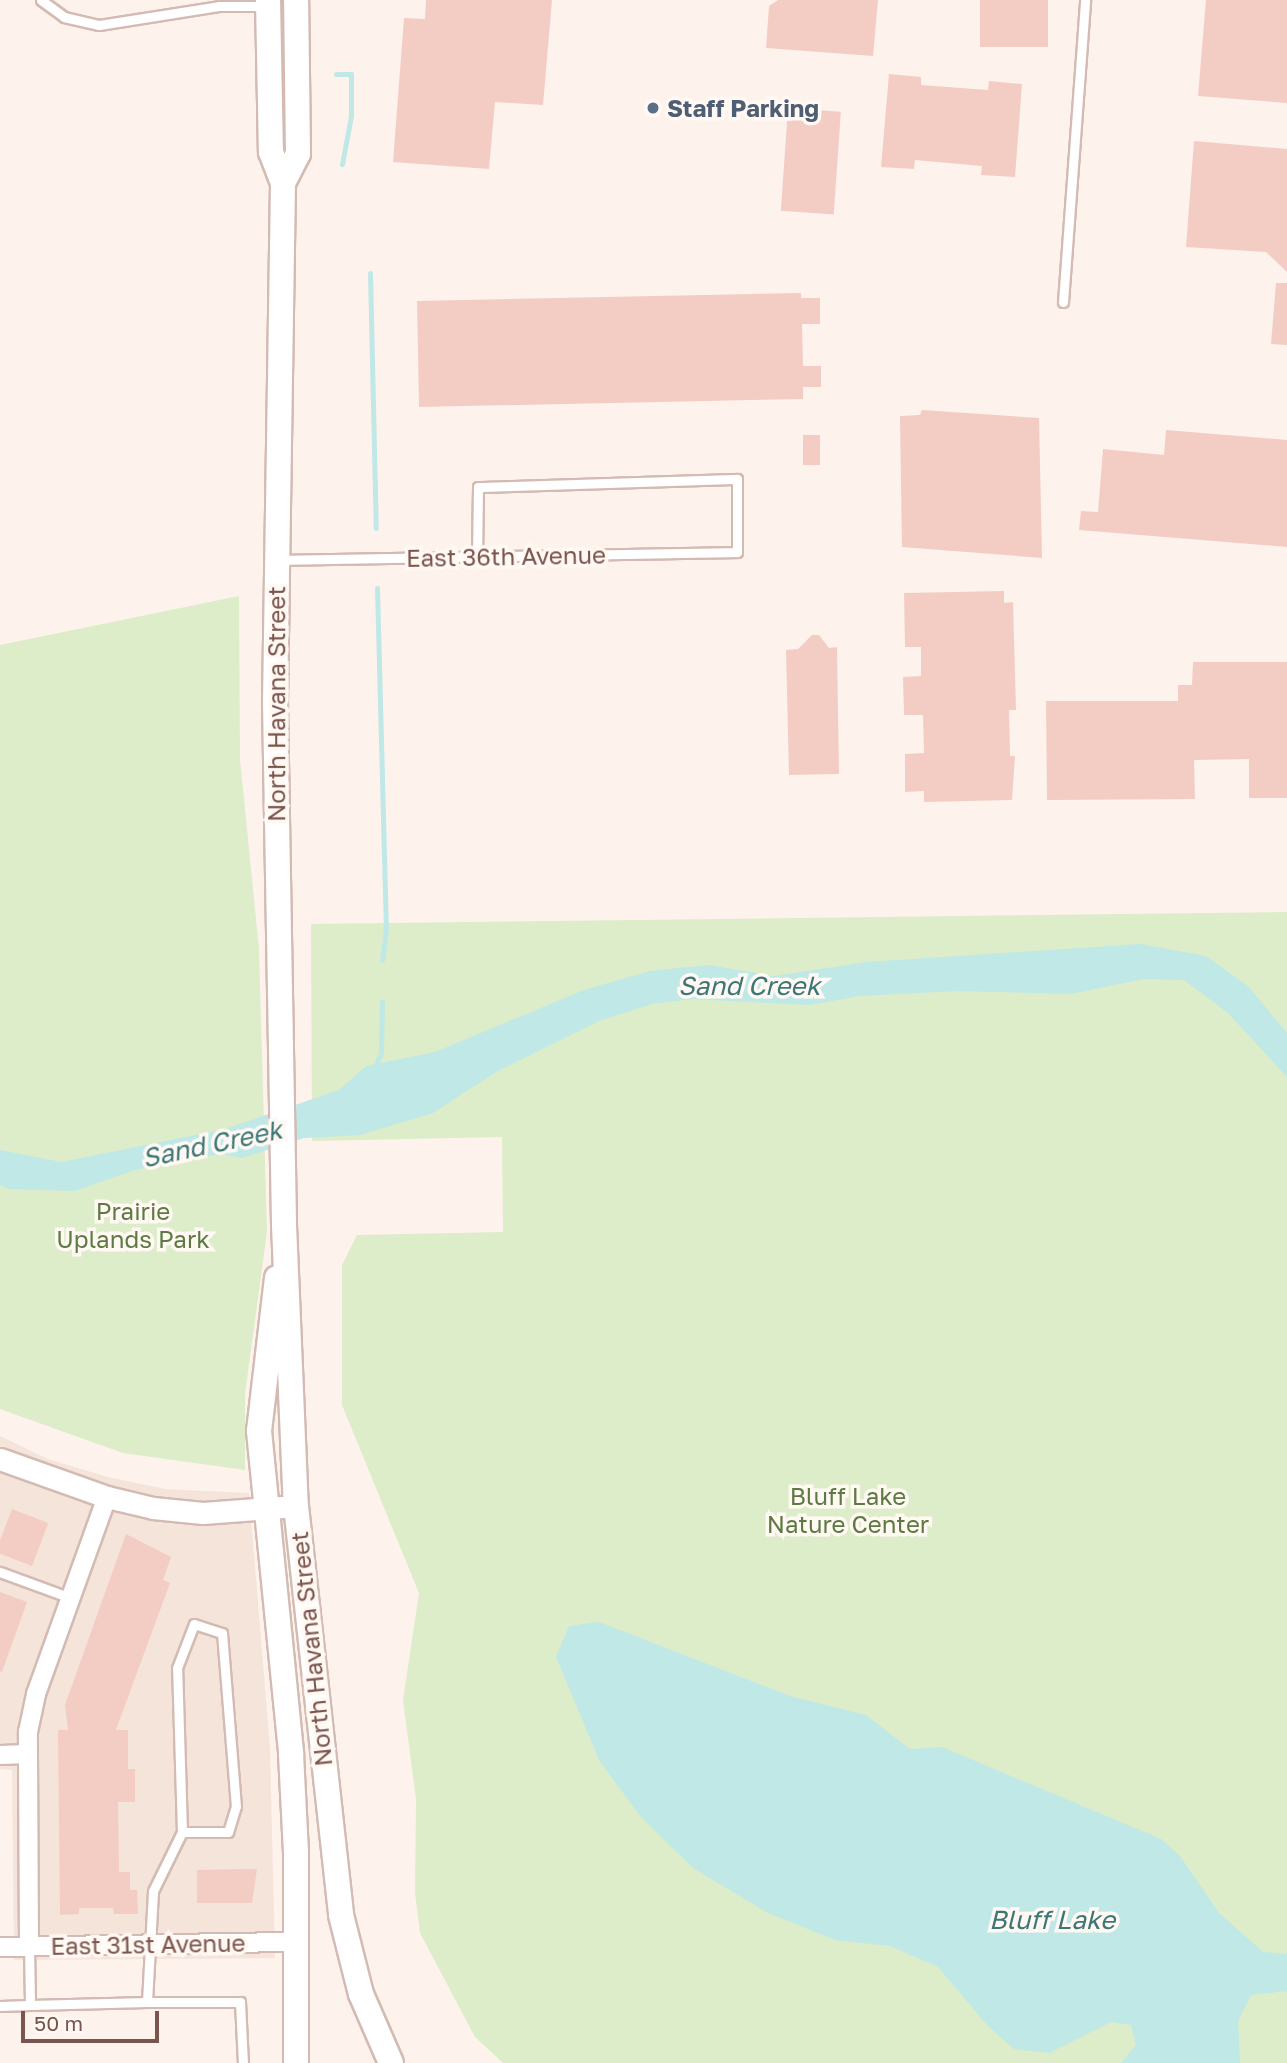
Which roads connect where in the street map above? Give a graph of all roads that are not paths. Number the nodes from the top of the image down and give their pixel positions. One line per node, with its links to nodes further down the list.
1 (41, 0): 4 (lane)
2 (296, 0): 5 (main road, North Havana Street)
3 (1085, 0): 6 (lane)
4 (268, 3): 5 (main road, North Havana Street)
5 (284, 183): 8 (main road, North Havana Street)
6 (1063, 302)
7 (477, 556): 7 (lane, East 36th Avenue); 8 (lane, East 36th Avenue)
8 (276, 560): 9 (main road, North Havana Street)
9 (284, 1225): 12 (main road, North Havana Street); 13 (main road, North Havana Street)
10 (0, 1459): 11 (street)
11 (107, 1497): 13 (street); 15 (street)
12 (296, 1506): 13 (street); 28 (main road, North Havana Street)
13 (266, 1510): 19 (main road, North Havana Street)
14 (0, 1572): 15 (lane)
15 (71, 1598): 17 (street)
16 (0, 1755): 17 (street)
17 (27, 1755): 22 (street)
18 (182, 1832): 18 (lane); 20 (lane)
19 (296, 1942): 20 (street, East 31st Avenue); 27 (main road, North Havana Street)
20 (149, 1945): 22 (street, East 31st Avenue); 23 (lane)
21 (0, 1947): 22 (street, East 31st Avenue)
22 (29, 1947): 25 (lane)
23 (147, 2002): 25 (lane); 26 (lane)
24 (0, 2006): 25 (lane)
25 (30, 2006)
26 (243, 2063)
27 (296, 2063)
28 (391, 2063)

